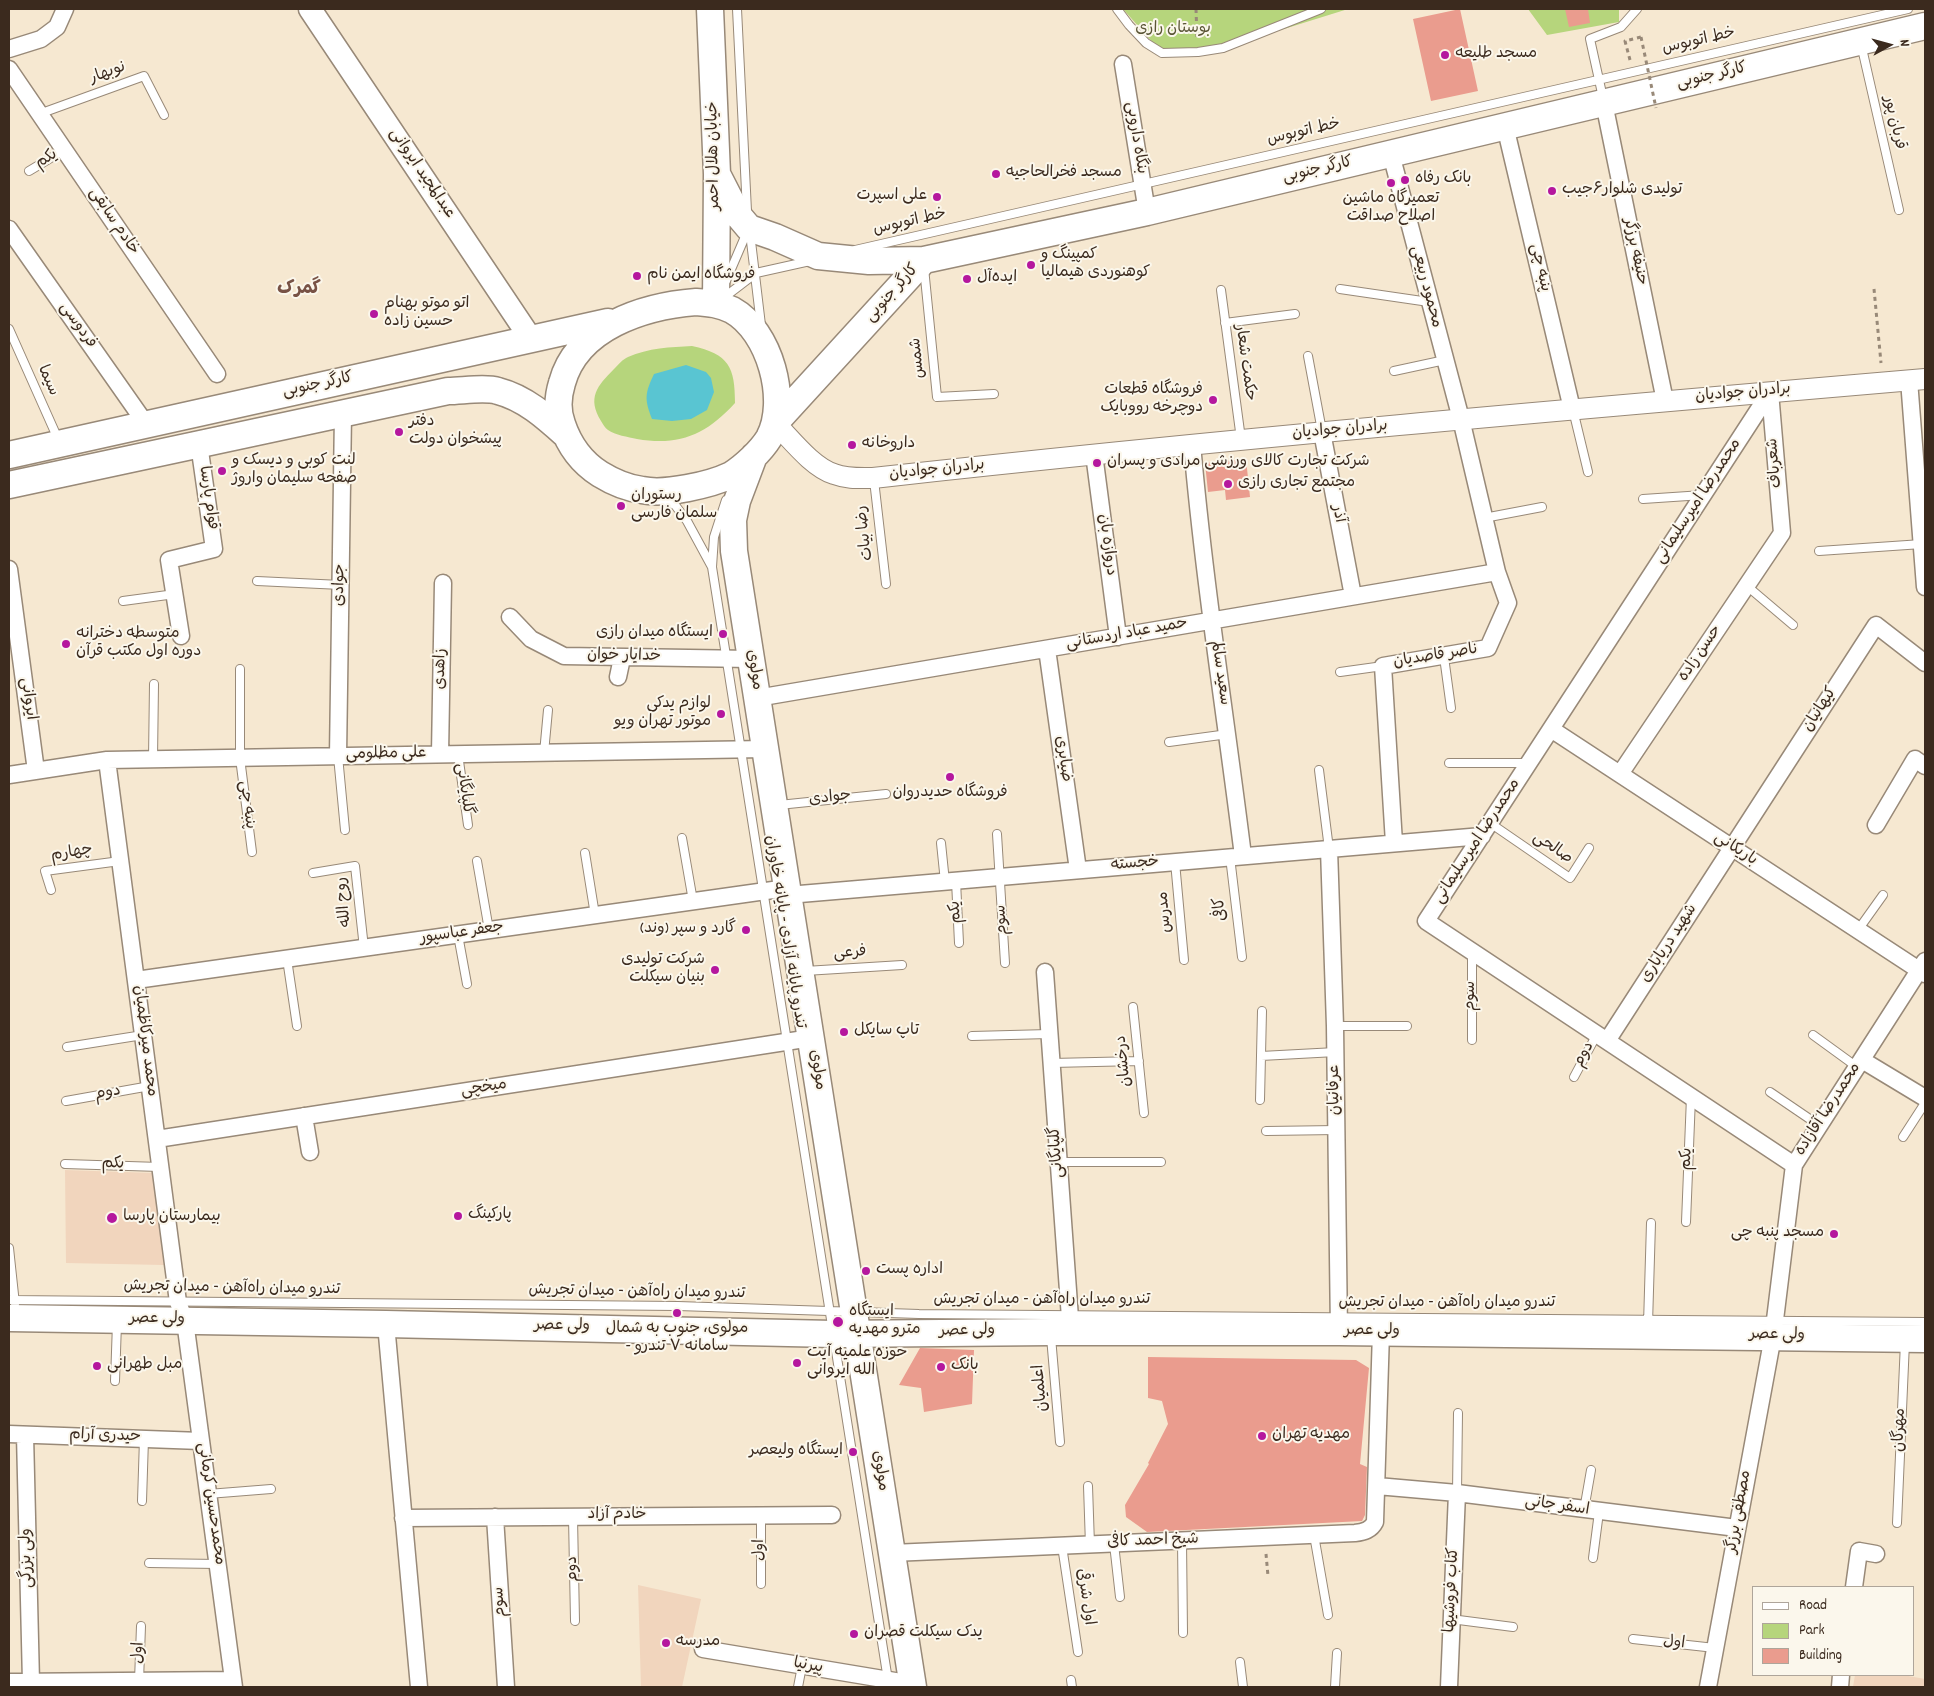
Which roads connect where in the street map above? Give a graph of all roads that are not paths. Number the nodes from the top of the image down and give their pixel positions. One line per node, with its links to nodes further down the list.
1 (65, 9): 11 (street)
2 (310, 9): 36 (main road, عبدالمجید ایروانی)
3 (710, 9): 21 (main road, خیابان هلال احمر)
4 (737, 9): 24 (lane)
5 (1117, 9): 6 (lane)
6 (1321, 9)
7 (1637, 9): 14 (lane)
8 (1908, 9): 27 (lane, خط اتوبوس)
9 (1925, 26): 10 (main road, کارگر جنوبی)
10 (1860, 41): 14 (main road, کارگر جنوبی); 22 (lane, قربان پور)
11 (9, 49)
12 (1123, 64): 23 (street, بنگاه داروبی)
13 (9, 69): 15 (street, خادم سابقی)
14 (1604, 102): 17 (main road, کارگر جنوبی); 45 (street, حنیفه برزگر)
15 (39, 114): 16 (lane, نوبهار); 18 (street, خادم سابقی)
16 (164, 115)
17 (1505, 126): 19 (main road, کارگر جنوبی); 46 (street, پنبه چی)
18 (64, 150): 20 (lane, یکم); 41 (street, خادم سابقی)
19 (1391, 154): 23 (main road, کارگر جنوبی); 30 (street, محمود ربیعی)
20 (29, 171)
21 (717, 174): 24 (main road); 31 (main road, خیابان هلال احمر)
22 (1899, 210)
23 (1147, 212): 26 (main road, کارگر جنوبی)
24 (749, 228): 26 (main road); 27 (lane); 31 (lane)
25 (9, 229): 50 (street, فردوسی)
26 (924, 260): 44 (lane, شمس); 49 (main road, کارگر جنوبی)
27 (756, 273): 31 (lane, خط اتوبوس); 37 (lane)
28 (1340, 289): 30 (lane)
29 (1221, 290): 34 (lane, حکمت شعار)
30 (1429, 302): 39 (street, محمود ربیعی)
31 (716, 303): 33 (main road); 37 (main road)
32 (1295, 314): 34 (lane)
33 (627, 317): 36 (main road, کارگر جنوبی); 52 (main road)
34 (1225, 323): 53 (lane, حکمت شعار)
35 (9, 329): 54 (lane, سیما)
36 (531, 339): 50 (main road, کارگر جنوبی)
37 (765, 348): 49 (main road)
38 (1308, 356): 51 (lane)
39 (1444, 360): 40 (lane); 48 (street, محمود ربیعی)
40 (1394, 371)
41 (218, 374)
42 (1917, 379): 43 (street, برادران جوادیان); 65 (street)
43 (1770, 392): 45 (street, برادران جوادیان); 67 (street, محمدرضا امیرسلیمانی); 71 (street, شعرباف)
44 (994, 394)
45 (1664, 401): 46 (street, برادران جوادیان)
46 (1572, 409): 48 (street, برادران جوادیان); 60 (lane)
47 (343, 413): 52 (main road, کارگر جنوبی); 55 (main road, کارگر جنوبی); 80 (street, جوادی)
48 (1461, 419): 51 (street, برادران جوادیان); 70 (street, ناصر قاصدیان)
49 (775, 423): 59 (main road); 61 (street, برادران جوادیان)
50 (146, 424): 54 (main road, کارگر جنوبی)
51 (1322, 432): 53 (street, برادران جوادیان); 84 (street, آذر)
52 (566, 435): 64 (main road)
53 (1241, 440): 56 (street, برادران جوادیان)
54 (60, 443): 58 (main road, کارگر جنوبی)
55 (199, 444): 62 (main road, کارگر جنوبی); 83 (street, قوام پارسا)
56 (1192, 444): 57 (street, برادران جوادیان); 87 (street, سعید سالم)
57 (1094, 454): 61 (street, برادران جوادیان); 90 (street, دروازه بان)
58 (9, 455)
59 (754, 456): 63 (lane); 64 (main road); 94 (main road, مولوی)
60 (1588, 472)
61 (873, 478): 79 (lane, رضا بیات)
62 (9, 485)
63 (734, 488)
64 (644, 491): 74 (lane)
65 (1922, 491): 73 (street)
66 (728, 495): 74 (lane)
67 (1703, 495): 68 (lane); 104 (street, محمدرضا امیرسلیمانی)
68 (1643, 499)
69 (1542, 507): 70 (lane)
70 (1484, 518): 76 (street, ناصر قاصدیان)
71 (1782, 533): 81 (street, حسن زاده)
72 (1820, 551): 73 (lane)
73 (1923, 554): 82 (street)
74 (712, 567): 94 (lane, تندرو پایانه آزادی - پایانه خاوران)
75 (9, 569): 119 (street, ایروانی)
76 (1497, 572): 84 (street, حمید عباد اردستانی); 92 (street, ناصر قاصدیان)
77 (257, 581): 80 (lane)
78 (443, 583): 109 (street, زاهدی)
79 (886, 584)
80 (341, 585): 111 (street, جوادی)
81 (1747, 586): 88 (lane); 120 (street, حسن زاده)
82 (1925, 587)
83 (175, 594): 85 (lane); 89 (street, قوام پارسا)
84 (1353, 596): 87 (street, حمید عباد اردستانی)
85 (124, 601)
86 (510, 618): 93 (street, خدایار خوان)
87 (1211, 620): 90 (street, حمید عباد اردستانی); 105 (street, سعید سالم)
88 (1793, 624)
89 (180, 636)
90 (1118, 637): 91 (street, حمید عباد اردستانی)
91 (1047, 649): 101 (street, حمید عباد اردستانی); 141 (street, ضیابری)
92 (1444, 657): 96 (street, ناصر قاصدیان); 102 (lane)
93 (622, 658): 94 (street, خدایار خوان); 99 (street)
94 (739, 659): 101 (main road, مولوی); 107 (lane, تندرو پایانه آزادی - پایانه خاوران)
95 (1925, 663): 134 (street, کیهانیان)
96 (1383, 666): 98 (lane); 131 (street, ناصر قاصدیان)
97 (240, 669): 112 (lane, پنبه چی)
98 (1340, 672)
99 (618, 677)
100 (154, 684): 113 (lane)
101 (757, 698): 107 (main road, مولوی)
102 (1451, 708)
103 (548, 710): 108 (lane)
104 (1551, 729): 116 (street, محمدرضا امیرسلیمانی); 120 (street, باریکانی)
105 (1228, 734): 106 (lane); 137 (street, سعید سالم)
106 (1169, 742)
107 (753, 749): 108 (street, علی مظلومی); 123 (main road, مولوی); 146 (lane, تندرو پایانه آزادی - پایانه خاوران)
108 (544, 753): 110 (street, علی مظلومی)
109 (440, 754): 110 (street, علی مظلومی); 111 (street, علی مظلومی)
110 (458, 754): 124 (lane, گلپایگانی)
111 (338, 756): 112 (street, علی مظلومی); 126 (lane)
112 (240, 758): 113 (street, علی مظلومی); 135 (lane, پنبه چی)
113 (154, 759): 114 (street, علی مظلومی)
114 (107, 760): 119 (street, علی مظلومی); 138 (street, محمد میرکاظمیان)
115 (1449, 763): 116 (lane)
116 (1529, 763): 127 (street, محمدرضا امیرسلیمانی)
117 (1925, 766): 125 (street)
118 (1318, 770): 132 (lane)
119 (36, 771): 121 (street, علی مظلومی)
120 (1620, 774): 134 (street, باریکانی)
121 (9, 775)
122 (886, 794): 123 (lane, جوادی)
123 (774, 805): 146 (main road, مولوی)
124 (468, 825)
125 (1876, 825)
126 (345, 830)
127 (1486, 830): 131 (street, خجسته); 133 (lane, صالحی); 155 (street, محمدرضا امیرسلیمانی)
128 (997, 834): 143 (lane, سوم)
129 (682, 838): 148 (lane)
130 (941, 843): 144 (lane, یکم)
131 (1394, 843): 132 (street, خجسته)
132 (1329, 848): 137 (street, خجسته); 169 (street, عرفانیان)
133 (1589, 848)
134 (1732, 848): 151 (street, باریکانی); 175 (street, شهید دریاباری)
135 (252, 852)
136 (585, 853): 149 (lane)
137 (1236, 856): 140 (street, خجسته); 156 (lane, کافی)
138 (120, 861): 145 (lane, چهارم); 164 (street, محمد میرکاظمیان)
139 (477, 861): 150 (lane)
140 (1175, 862): 141 (street, خجسته); 158 (lane, مدرس)
141 (1078, 870): 143 (street, خجسته)
142 (312, 873): 154 (lane, روح الله)
143 (1001, 877): 144 (street, خجسته); 159 (lane, سوم)
144 (951, 881): 146 (street, خجسته); 153 (lane, یکم)
145 (51, 890)
146 (779, 891): 148 (street, جعفر عباسپور); 162 (main road, مولوی); 176 (lane, تندرو پایانه آزادی - پایانه خاوران)
147 (1883, 895): 151 (lane)
148 (692, 901): 149 (street, جعفر عباسپور)
149 (595, 915): 150 (street, جعفر عباسپور)
150 (489, 930): 152 (street, جعفر عباسپور)
151 (1858, 930): 161 (street, باریکانی)
152 (458, 934): 154 (street, جعفر عباسپور); 165 (lane)
153 (959, 942)
154 (364, 948): 157 (street, جعفر عباسپور)
155 (1472, 951): 175 (street, محمدرضا امیرسلیمانی); 177 (lane, سوم)
156 (1242, 957)
157 (287, 958): 164 (street, جعفر عباسپور); 168 (lane)
158 (1184, 960)
159 (1005, 963)
160 (902, 965): 162 (lane, فرعی)
161 (1923, 968): 183 (street, محمدرضا آقازاده)
162 (800, 971): 176 (main road, مولوی)
163 (1045, 972): 171 (street, گلپایگانی)
164 (136, 980): 172 (street, محمد میرکاظمیان)
165 (467, 984)
166 (1133, 1007): 181 (lane, درخشان)
167 (1262, 1011): 180 (lane)
168 (297, 1026)
169 (1335, 1026): 170 (lane); 179 (street, عرفانیان)
170 (1407, 1026)
171 (1050, 1034): 174 (lane); 182 (street, گلپایگانی)
172 (143, 1035): 178 (lane); 185 (street, محمد میرکاظمیان)
173 (1812, 1035): 183 (lane)
174 (972, 1036)
175 (1602, 1037): 184 (lane, دوم); 187 (street, محمدرضا امیرسلیمانی)
176 (799, 1040): 193 (street, میخچی); 211 (main road, مولوی)
177 (1472, 1040)
178 (67, 1047)
179 (1336, 1052): 180 (lane); 195 (street, عرفانیان)
180 (1261, 1056): 189 (lane)
181 (1139, 1061): 182 (lane); 192 (lane, درخشان)
182 (1052, 1063): 200 (street, گلپایگانی)
183 (1860, 1063): 188 (street); 194 (street, محمدرضا آقازاده)
184 (1574, 1077)
185 (150, 1086): 190 (lane, دوم); 198 (street, محمد میرکاظمیان)
186 (1770, 1092): 194 (lane)
187 (1691, 1096): 203 (street, محمدرضا امیرسلیمانی); 205 (lane, یکم)
188 (1925, 1098)
189 (1260, 1100)
190 (66, 1101)
191 (1925, 1103): 197 (lane)
192 (1144, 1113)
193 (304, 1116): 198 (street, میخچی); 199 (street)
194 (1820, 1126): 203 (street, محمدرضا آقازاده)
195 (1337, 1130): 196 (lane); 214 (street, عرفانیان)
196 (1266, 1131)
197 (1903, 1137)
198 (157, 1139): 204 (street, محمد میرکاظمیان)
199 (310, 1152)
200 (1059, 1162): 201 (lane); 215 (street, گلپایگانی)
201 (1161, 1162)
202 (65, 1164): 204 (lane, یکم)
203 (1794, 1164): 217 (street, محمدرضا آقازاده)
204 (160, 1167): 209 (street, محمد میرکاظمیان)
205 (1686, 1222)
206 (1652, 1223): 216 (lane)
207 (9, 1248): 208 (lane)
208 (12, 1309): 209 (lane, تندرو میدان راه‌آهن - میدان تجریش); 210 (main road, ولی عصر)
209 (181, 1312): 210 (main road, ولی عصر); 211 (lane, تندرو میدان راه‌آهن - میدان تجریش); 213 (main road, ولی عصر); 224 (street, محمدحسین کرمانی)
210 (117, 1319): 220 (lane)
211 (843, 1322): 213 (main road, ولی عصر); 215 (main road, ولی عصر); 246 (main road, مولوی); 272 (lane)
212 (1925, 1322): 217 (lane)
213 (386, 1324): 238 (street)
214 (1339, 1325): 215 (main road, ولی عصر); 216 (lane, تندرو میدان راه‌آهن - میدان تجریش); 218 (main road, ولی عصر)
215 (1064, 1326): 225 (lane, اعلمیان)
216 (1648, 1327): 217 (main road, ولی عصر); 218 (main road, ولی عصر)
217 (1773, 1328): 219 (main road, ولی عصر); 240 (street, مصطفی برزگر)
218 (1382, 1332): 228 (street)
219 (1915, 1339): 239 (lane, مهرگان)
220 (116, 1381)
221 (1458, 1413): 230 (lane)
222 (17, 1434): 223 (street, حیدری آرام); 269 (street, ولی بزرگی)
223 (144, 1439): 224 (street, حیدری آرام); 232 (lane)
224 (201, 1441): 231 (street, محمدحسین کرمانی)
225 (1060, 1442)
226 (1591, 1470): 233 (lane)
227 (1088, 1486): 244 (lane)
228 (1377, 1486): 230 (street, اسفر جانی); 241 (street, شیخ احمد کافی)
229 (271, 1489): 231 (lane)
230 (1457, 1493): 233 (street, اسفر جانی); 255 (street, کتاب فروشیها)
231 (208, 1494): 250 (street, محمدحسین کرمانی)
232 (142, 1501)
233 (1592, 1511): 240 (street, اسفر جانی); 248 (lane)
234 (832, 1515): 235 (street, خادم آزاد)
235 (761, 1516): 237 (street, خادم آزاد); 251 (lane, اول)
236 (495, 1517): 237 (street, خادم آزاد); 238 (street, خادم آزاد); 274 (street, سوم)
237 (573, 1517): 256 (lane, دوم)
238 (403, 1518): 273 (street)
239 (1897, 1523)
240 (1737, 1528): 261 (street, مصطفی برزگر)
241 (1314, 1535): 242 (street, شیخ احمد کافی); 254 (lane)
242 (1182, 1541): 243 (street, شیخ احمد کافی); 259 (lane)
243 (1114, 1544): 244 (street, شیخ احمد کافی); 253 (lane)
244 (1090, 1545): 245 (street, شیخ احمد کافی)
245 (1062, 1546): 246 (street, شیخ احمد کافی); 263 (lane, اول شرقی)
246 (892, 1553): 272 (main road, مولوی)
247 (1876, 1554): 252 (street)
248 (1593, 1558)
249 (149, 1563): 250 (lane)
250 (218, 1564): 271 (street, محمدحسین کرمانی)
251 (761, 1584)
252 (1854, 1586)
253 (1120, 1597)
254 (1328, 1615)
255 (1451, 1619): 258 (lane); 278 (street, کتاب فروشیها)
256 (575, 1622)
257 (141, 1626): 267 (lane, اول)
258 (1513, 1627)
259 (1182, 1633)
260 (1633, 1639): 261 (lane, اول)
261 (1715, 1648): 279 (street, مصطفی برزگر)
262 (703, 1649): 266 (street, پیرنیا)
263 (1078, 1652)
264 (1337, 1653): 277 (lane)
265 (1240, 1662): 276 (lane)
266 (802, 1666): 272 (street, پیرنیا); 275 (lane)
267 (139, 1681): 270 (street); 271 (street)
268 (9, 1682): 269 (street)
269 (31, 1684): 270 (street)
270 (94, 1684)
271 (234, 1684)
272 (901, 1685)
273 (418, 1687)
274 (506, 1687)
275 (798, 1687)
276 (1242, 1687)
277 (1336, 1687)
278 (1449, 1687)
279 (1708, 1687)

